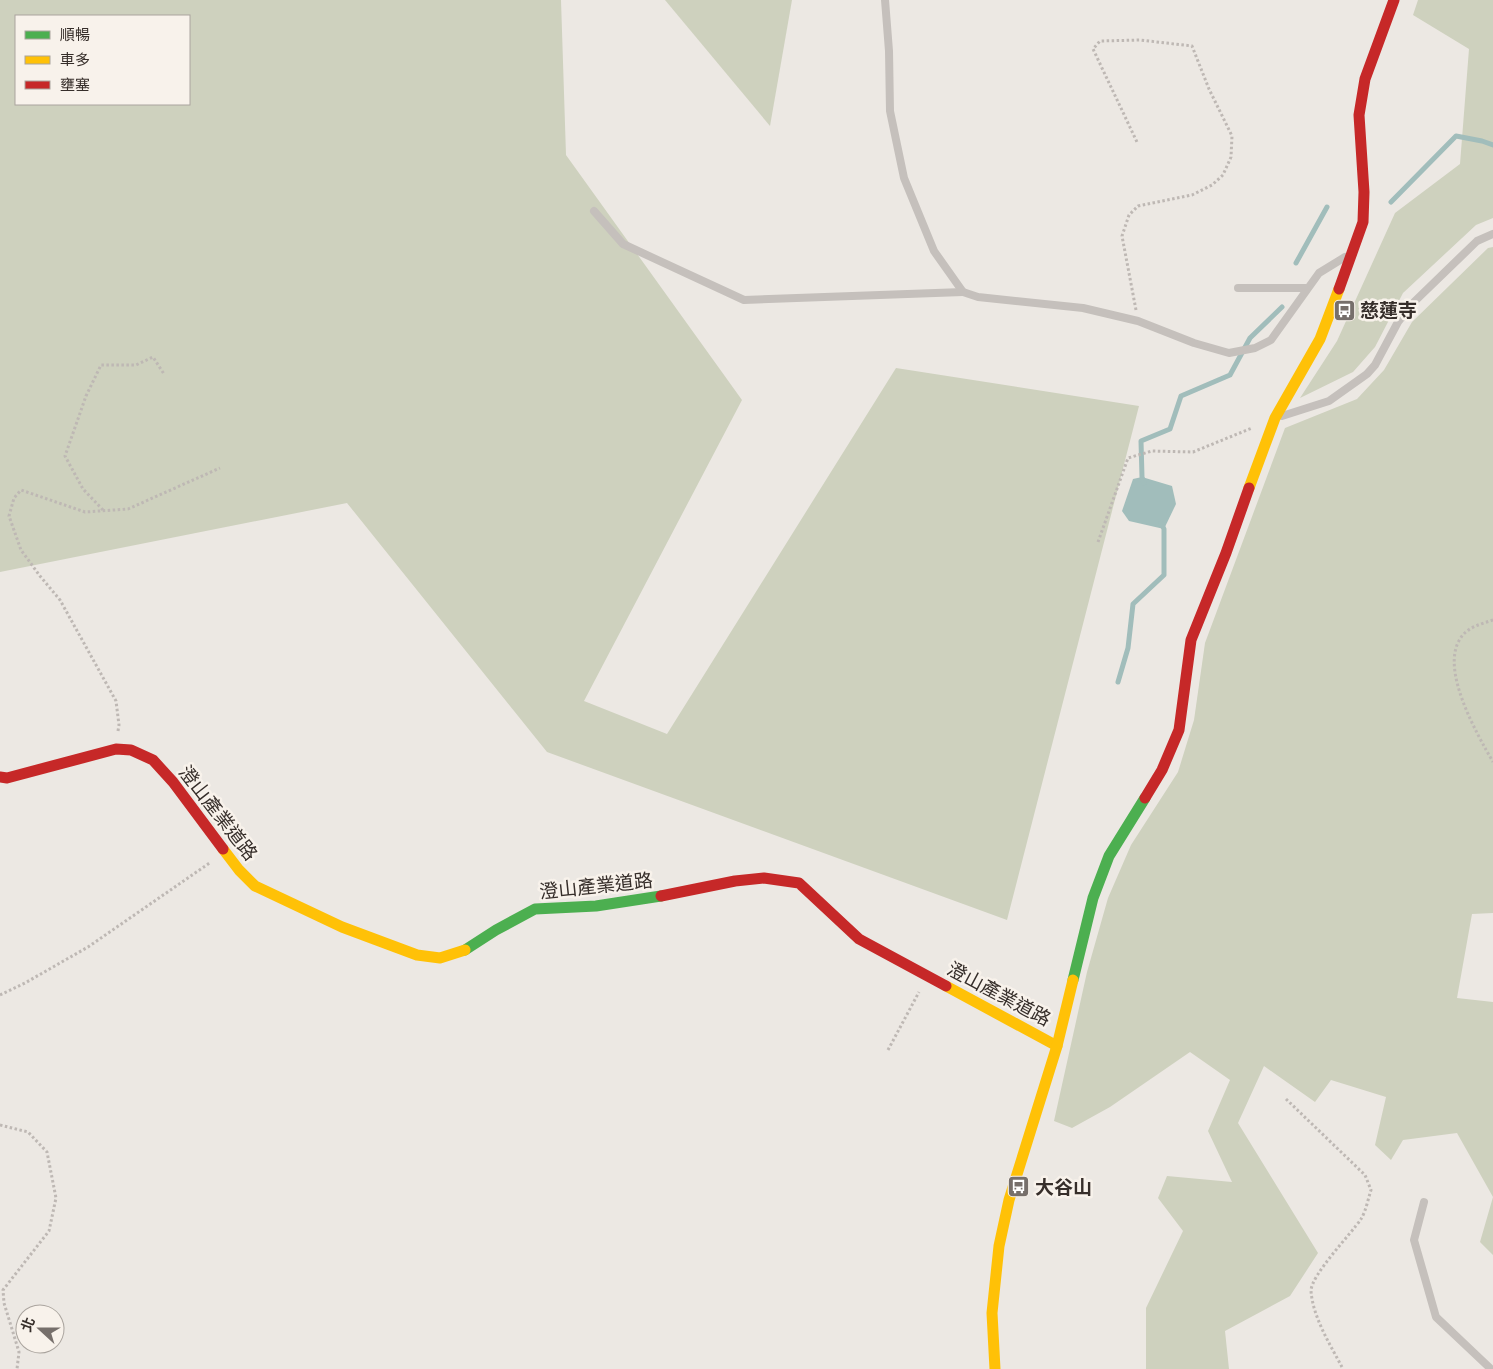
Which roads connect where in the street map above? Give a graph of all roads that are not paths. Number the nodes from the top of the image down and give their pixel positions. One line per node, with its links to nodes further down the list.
1 (885, 0): 8 (lane)
2 (1394, 0): 5 (street)
3 (594, 211): 8 (lane)
4 (1493, 234): 9 (lane)
5 (1353, 252): 7 (lane); 9 (street)
6 (1238, 288): 7 (lane)
7 (1307, 288): 8 (lane)
8 (963, 292)
9 (1275, 418): 11 (street)
10 (0, 777): 11 (street, 澄山產業道路)
11 (1057, 1046): 13 (street)
12 (1424, 1202): 14 (lane)
13 (995, 1369)
14 (1492, 1369)

